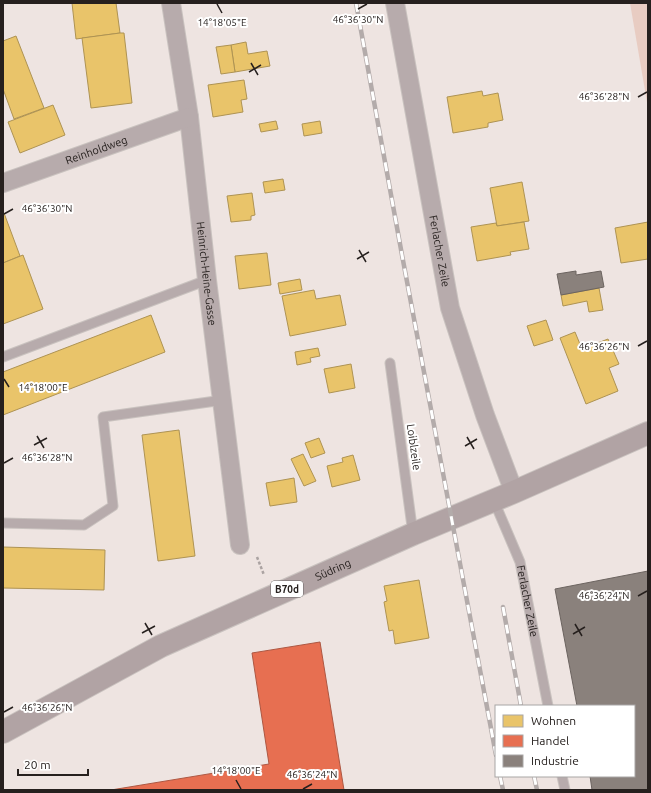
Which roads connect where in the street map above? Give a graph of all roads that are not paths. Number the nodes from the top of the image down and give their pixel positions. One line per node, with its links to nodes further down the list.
1 (171, 3): 3 (street, Heinrich-Heine-Gasse)
2 (395, 3): 10 (street, Ferlacher Zeile)
3 (190, 117): 4 (street, Reinholdweg); 5 (street, Heinrich-Heine-Gasse)
4 (3, 183)
5 (207, 280): 6 (lane); 8 (street, Heinrich-Heine-Gasse)
6 (3, 357)
7 (390, 363): 13 (lane, Loiblzeile)
8 (223, 400): 12 (lane); 14 (street, Heinrich-Heine-Gasse)
9 (648, 433): 10 (main road, Südring / B70d)
10 (514, 492): 11 (main road, Südring / B70d)
11 (494, 501): 13 (main road, Südring / B70d); 15 (lane, Ferlacher Zeile)
12 (3, 523)
13 (413, 534): 16 (main road, Südring / B70d)
14 (240, 545)
15 (548, 705)
16 (3, 732)
17 (562, 777): 18 (lane)
18 (565, 790)

